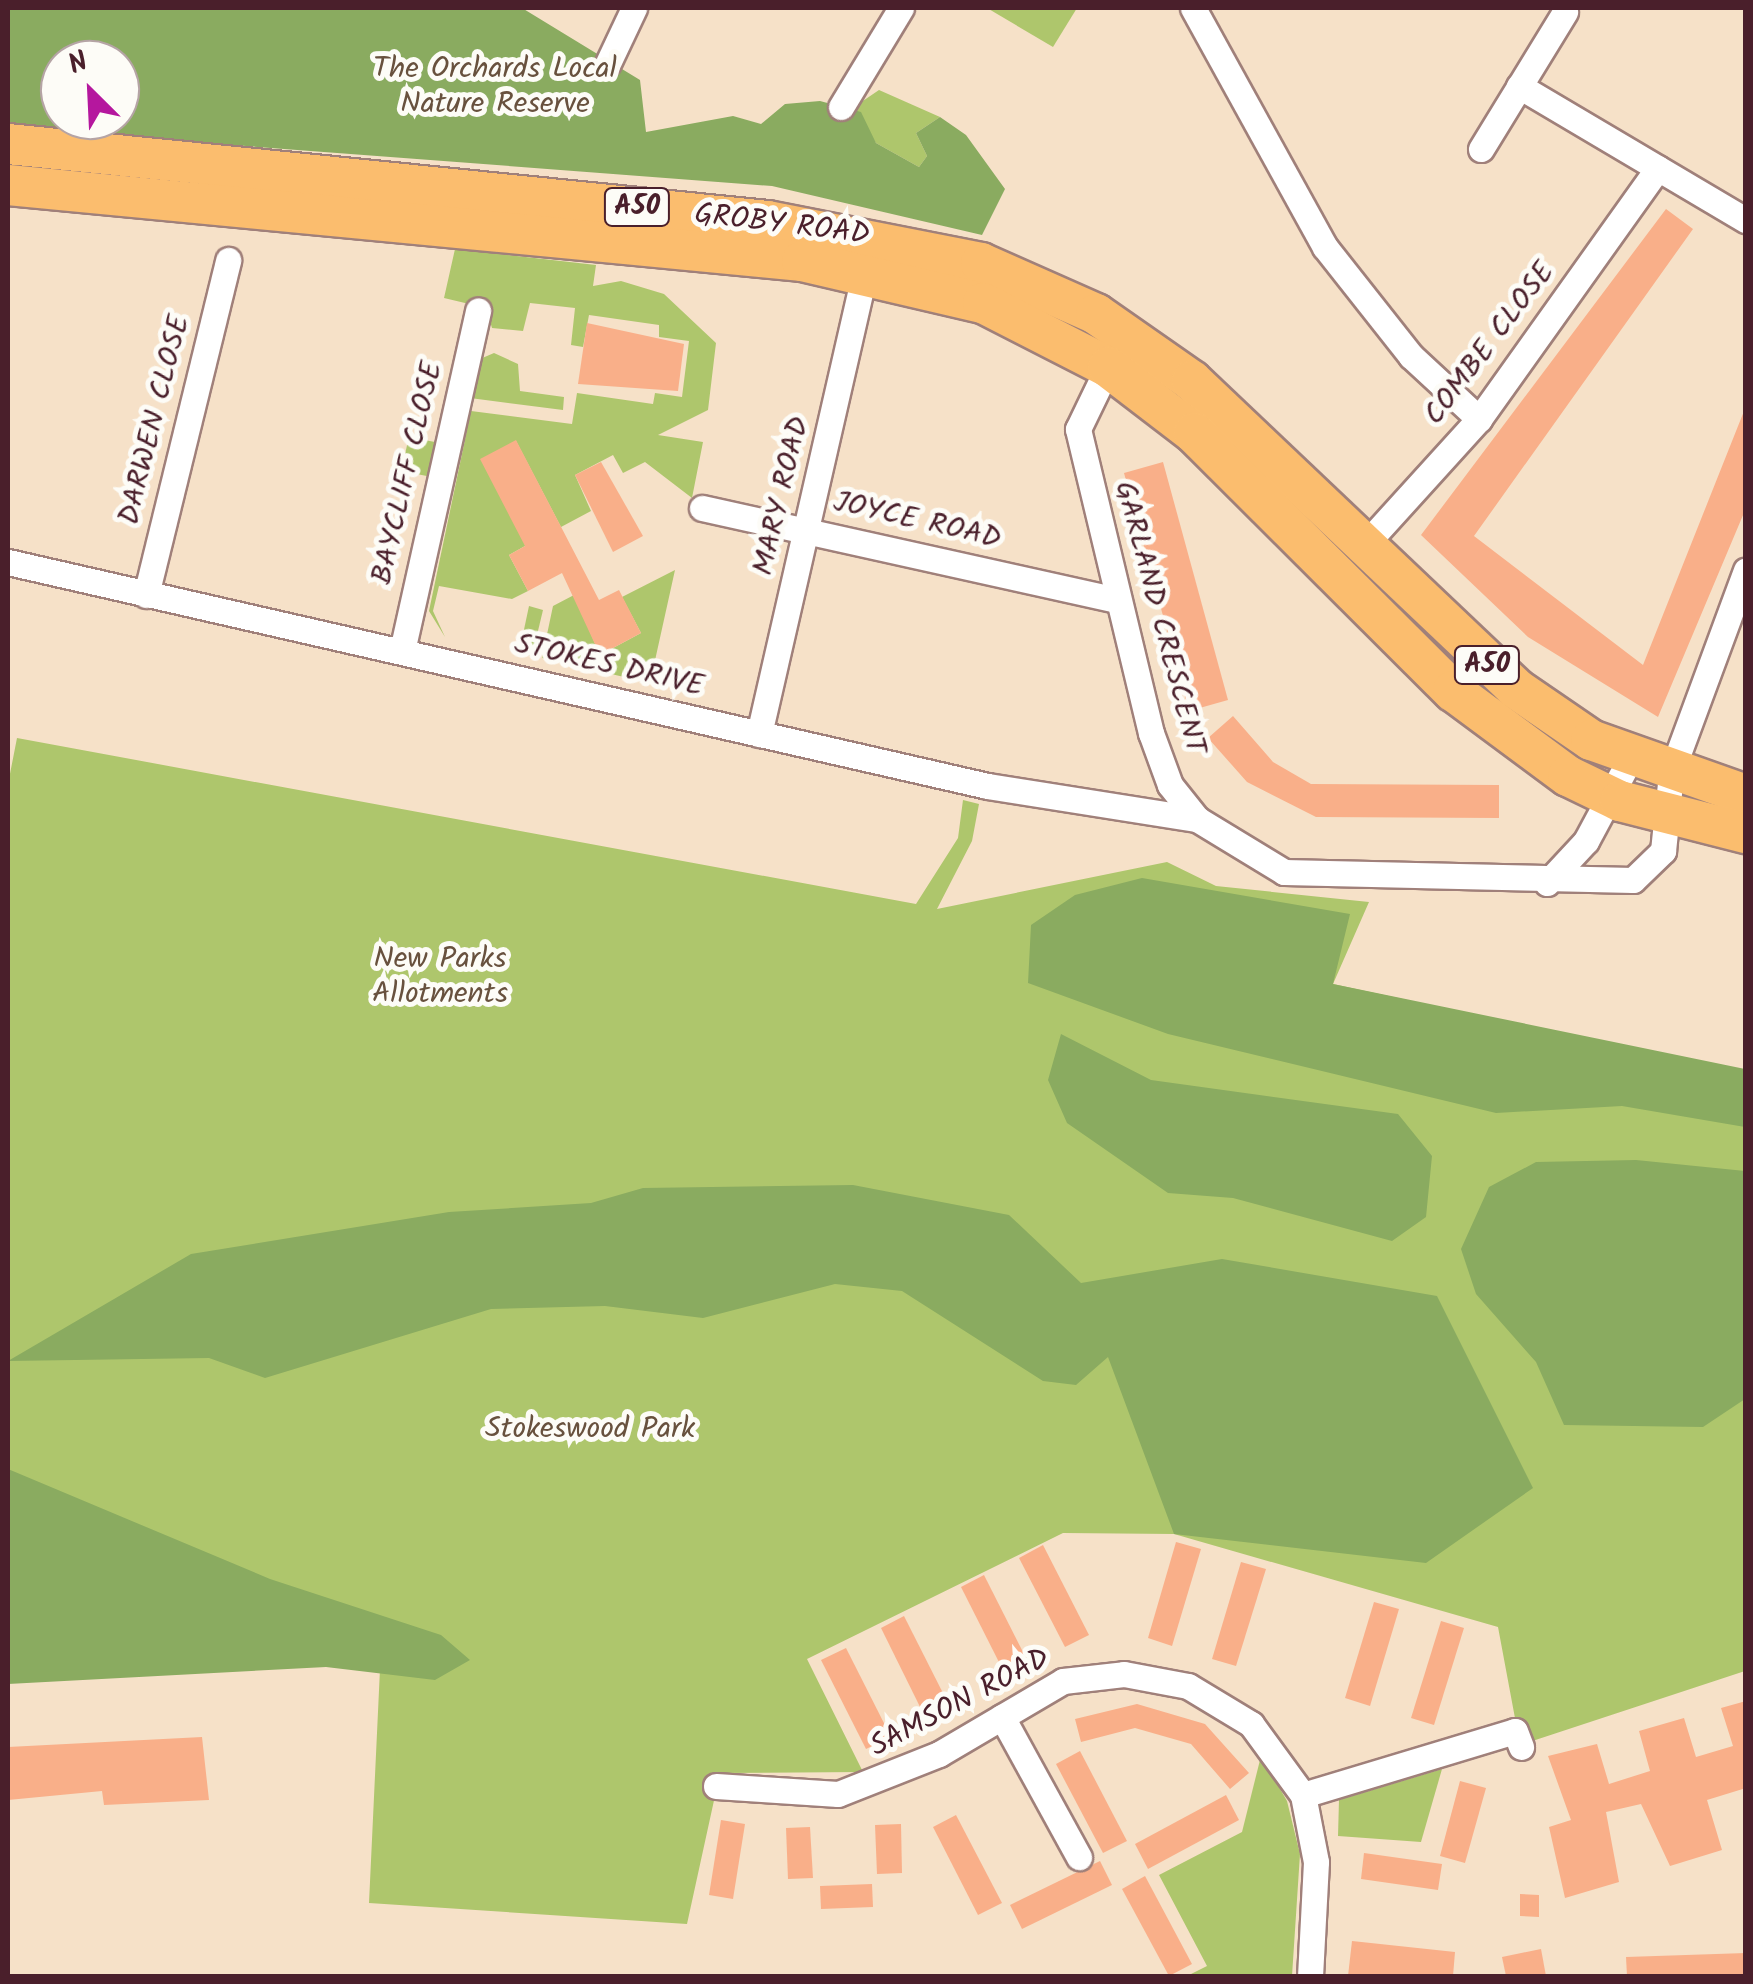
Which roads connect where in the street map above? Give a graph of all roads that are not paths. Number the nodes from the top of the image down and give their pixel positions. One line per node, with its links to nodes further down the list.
1 (634, 8): 5 (street)
2 (901, 8): 7 (street)
3 (1193, 8): 17 (street)
4 (1565, 12): 6 (street)
5 (608, 63)
6 (1519, 86): 9 (street); 10 (street)
7 (841, 107)
8 (8, 144): 20 (main road, GROBY ROAD / A50)
9 (1481, 149)
10 (1658, 168): 12 (street); 17 (street, COMBE CLOSE)
11 (8, 185): 14 (main road, GROBY ROAD / A50)
12 (1746, 220)
13 (228, 260): 23 (street, DARWEN CLOSE)
14 (865, 271): 16 (main road, GROBY ROAD / A50); 19 (street, MARY ROAD)
15 (478, 310): 25 (street, BAYCLIFF CLOSE)
16 (1108, 367): 20 (main road, GROBY ROAD / A50); 24 (street, GARLAND CRESCENT)
17 (1479, 419): 20 (street, COMBE CLOSE)
18 (702, 508): 19 (street, JOYCE ROAD)
19 (809, 530): 24 (street, JOYCE ROAD); 26 (street, MARY ROAD)
20 (1340, 546): 27 (main road, GROBY ROAD / A50); 29 (main road, GROBY ROAD / A50)
21 (8, 562): 23 (street, STOKES DRIVE)
22 (1746, 570): 28 (street)
23 (146, 595): 25 (street, STOKES DRIVE)
24 (1116, 600): 33 (street, GARLAND CRESCENT)
25 (402, 651): 26 (street, STOKES DRIVE)
26 (759, 734): 33 (street, STOKES DRIVE)
27 (1631, 757): 28 (main road, GROBY ROAD / A50); 31 (street)
28 (1670, 773): 30 (main road, GROBY ROAD / A50); 32 (street)
29 (1568, 776): 31 (main road, GROBY ROAD / A50); 35 (street)
30 (1746, 794)
31 (1609, 795): 32 (main road, GROBY ROAD / A50); 35 (street)
32 (1672, 817): 34 (main road, GROBY ROAD / A50); 37 (street)
33 (1197, 819): 36 (street, GARLAND CRESCENT)
34 (1746, 834)
35 (1586, 841): 36 (street); 37 (street)
36 (1547, 882): 37 (street, GARLAND CRESCENT)
37 (1617, 882)
38 (1002, 1717): 40 (street, SAMSON ROAD); 41 (street, SAMSON ROAD); 42 (street)
39 (1520, 1747): 41 (street)
40 (716, 1786)
41 (1303, 1795): 43 (street, SAMSON ROAD)
42 (1079, 1857)
43 (1310, 1976)

